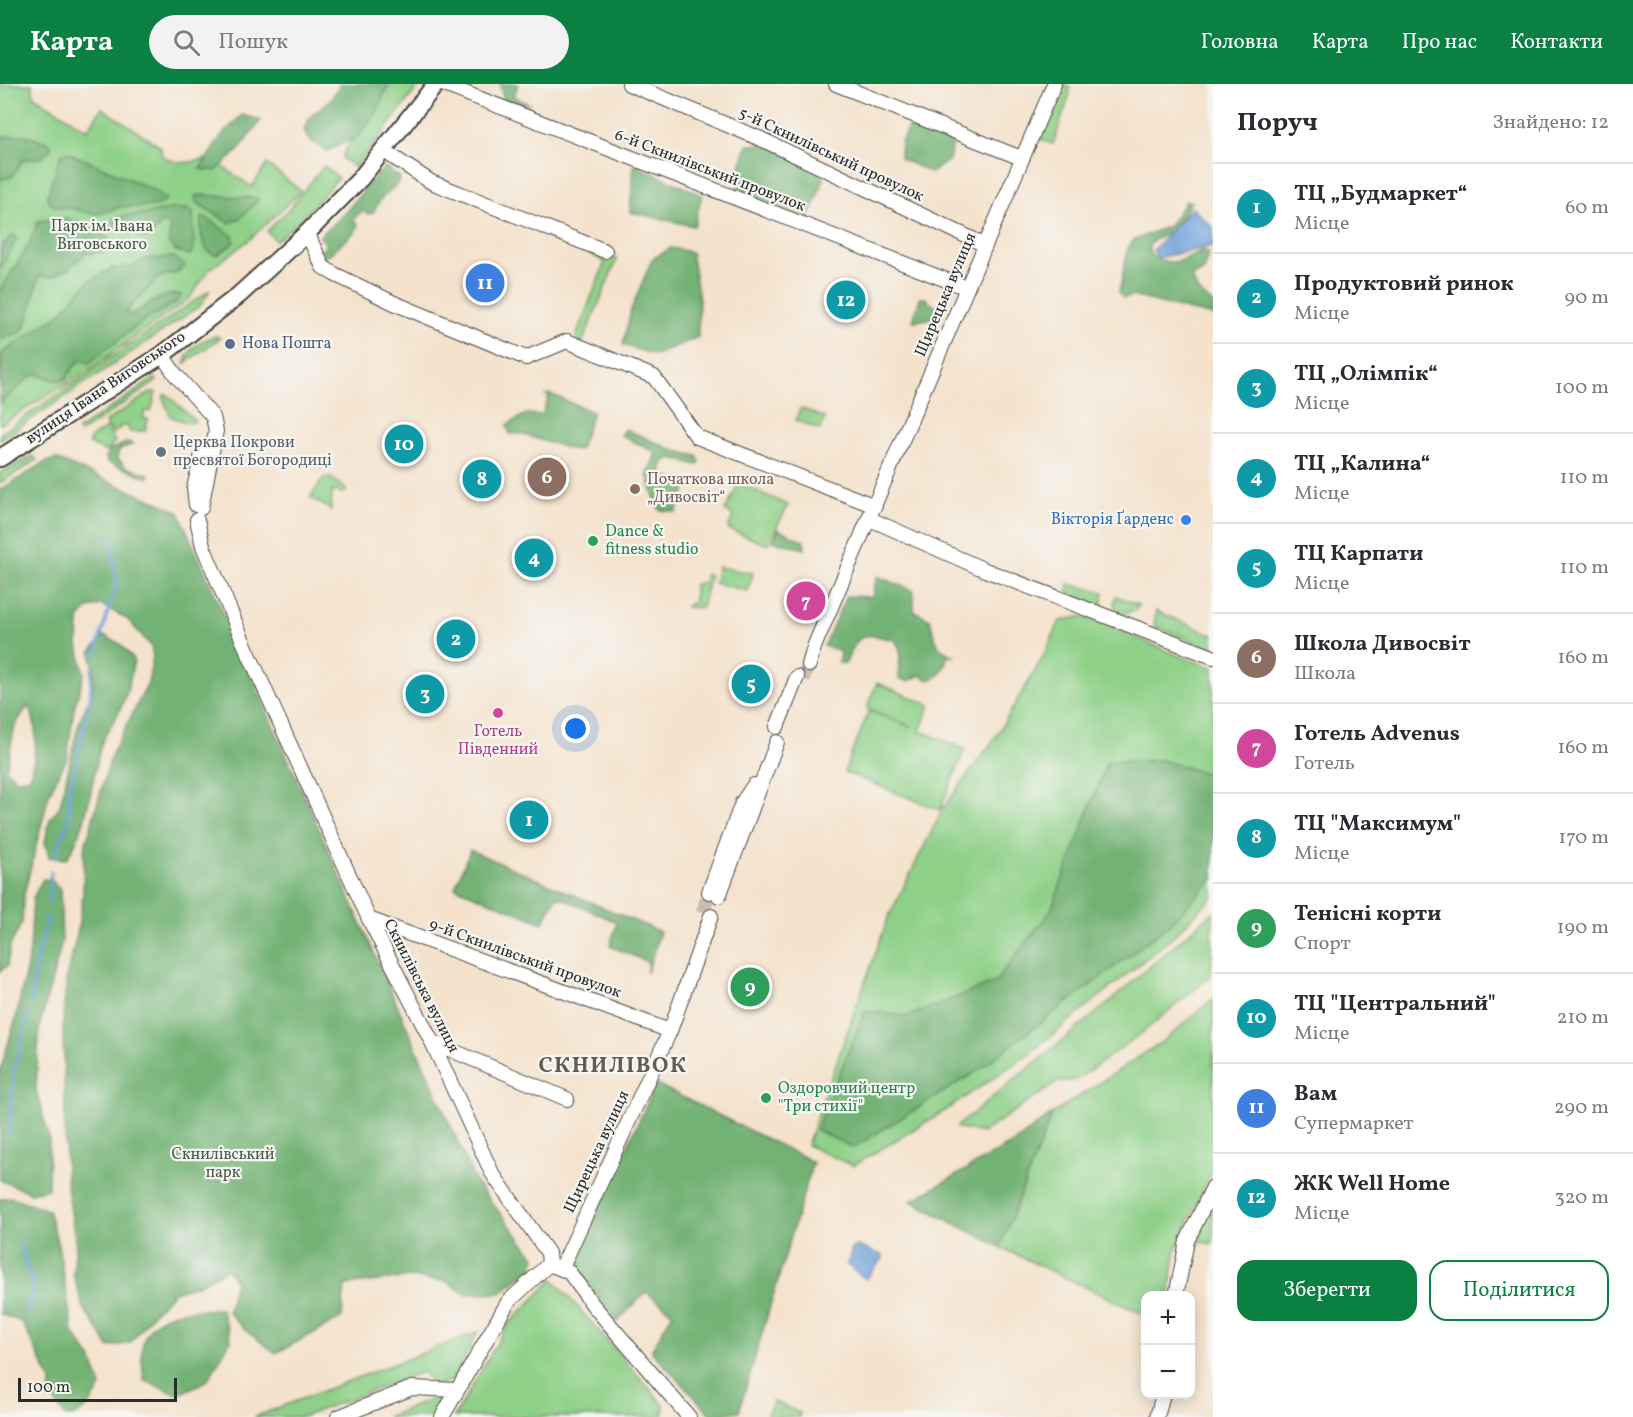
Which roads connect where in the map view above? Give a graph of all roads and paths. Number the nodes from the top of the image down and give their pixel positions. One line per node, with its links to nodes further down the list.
1 (436, 84): 6 (main road, вулиця Івана Виговського)
2 (442, 84): 11 (street, 6-й Скнилівський провулок)
3 (629, 84): 9 (street, 5-й Скнилівський провулок)
4 (836, 84): 7 (street)
5 (1048, 86): 7 (street, Щирецька вулиця)
6 (384, 151): 8 (main road, вулиця Івана Виговського); 10 (street)
7 (1021, 158): 9 (street, Щирецька вулиця)
8 (307, 233): 12 (main road, вулиця Івана Виговського); 14 (street)
9 (985, 245): 11 (street, Щирецька вулиця)
10 (606, 251)
11 (967, 288): 14 (street, Щирецька вулиця)
12 (162, 355): 13 (main road, вулиця Івана Виговського); 20 (street, Скнилівська вулиця)
13 (0, 458)
14 (872, 512): 15 (street); 16 (street, Щирецька вулиця)
15 (1213, 657)
16 (808, 661)
17 (800, 678): 18 (street)
18 (714, 894)
19 (707, 917): 21 (street, Щирецька вулиця)
20 (369, 919): 21 (street, 9-й Скнилівський провулок); 22 (street, Скнилівська вулиця)
21 (670, 1031): 25 (street, Щирецька вулиця)
22 (432, 1042): 23 (street); 25 (street, Скнилівська вулиця)
23 (567, 1099)
24 (1213, 1186): 26 (street)
25 (555, 1266): 27 (street, Щирецька вулиця); 31 (street, Скнилівська вулиця)
26 (1177, 1291)
27 (457, 1390): 29 (street); 30 (street, Щирецька вулиця)
28 (1162, 1399): 32 (street)
29 (338, 1417)
30 (442, 1417)
31 (689, 1417)
32 (1157, 1417)

